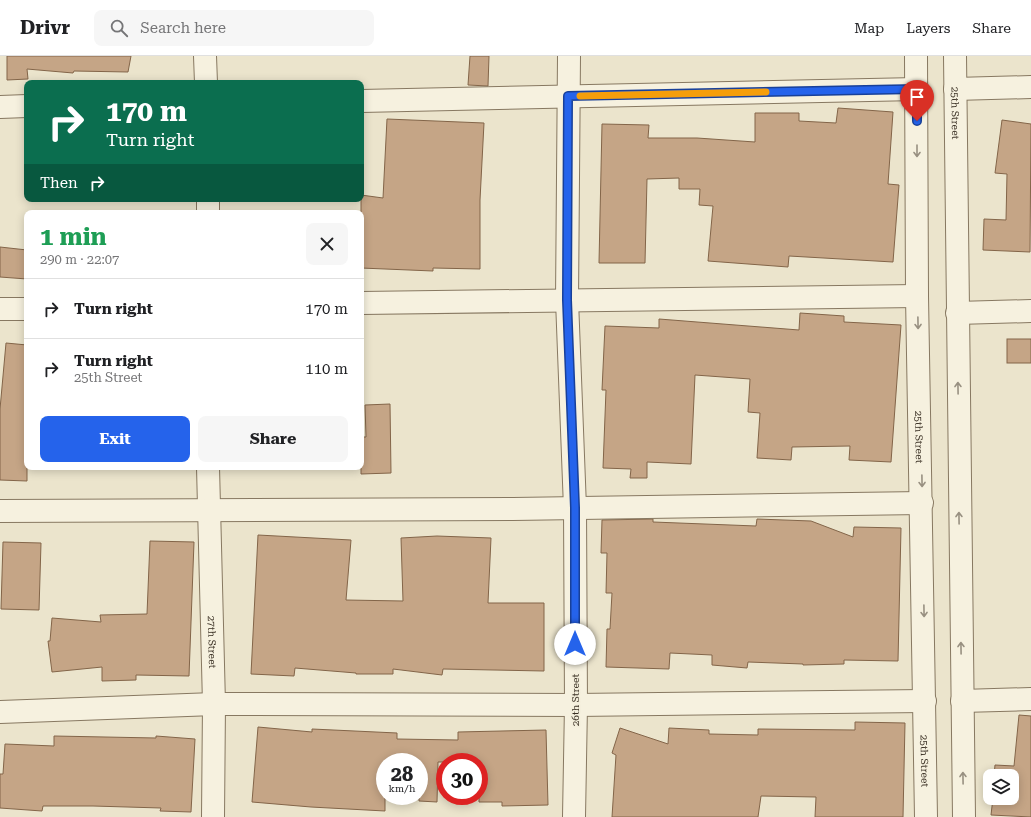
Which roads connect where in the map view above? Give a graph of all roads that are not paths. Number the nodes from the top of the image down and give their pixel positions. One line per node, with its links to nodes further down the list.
1 (205, 56): 5 (street)
2 (569, 56): 9 (street, 26th Street)
3 (916, 56): 7 (street, 25th Street)
4 (955, 56): 8 (street, 25th Street)
5 (206, 80)
6 (1031, 87): 8 (street)
7 (917, 89): 9 (street); 13 (street, 25th Street, one-way to 13)
8 (955, 89): 19 (street, 25th Street)
9 (568, 96): 10 (street); 14 (street, 26th Street)
10 (364, 100)
11 (24, 106): 12 (street)
12 (0, 107)
13 (917, 296): 14 (street); 21 (street, 25th Street, one-way to 21)
14 (567, 300): 15 (street); 22 (street, 26th Street)
15 (364, 303)
16 (0, 309): 17 (street)
17 (24, 309)
18 (1031, 311): 19 (street)
19 (957, 313): 27 (street, 25th Street, one-way to 19)
20 (208, 470): 23 (street, 27th Street)
21 (922, 503): 22 (street); 26 (street, 25th Street, one-way to 26)
22 (575, 508): 23 (street); 29 (street, 26th Street)
23 (208, 510): 24 (street); 28 (street, 27th Street)
24 (0, 511)
25 (1031, 699): 27 (street)
26 (925, 701): 29 (street); 33 (street, 25th Street)
27 (962, 701): 34 (street, 25th Street, one-way to 27)
28 (214, 704): 29 (street); 30 (street); 31 (street, 27th Street)
29 (576, 705): 32 (street, 26th Street)
30 (0, 712)
31 (213, 817)
32 (574, 817)
33 (926, 817)
34 (964, 817)

